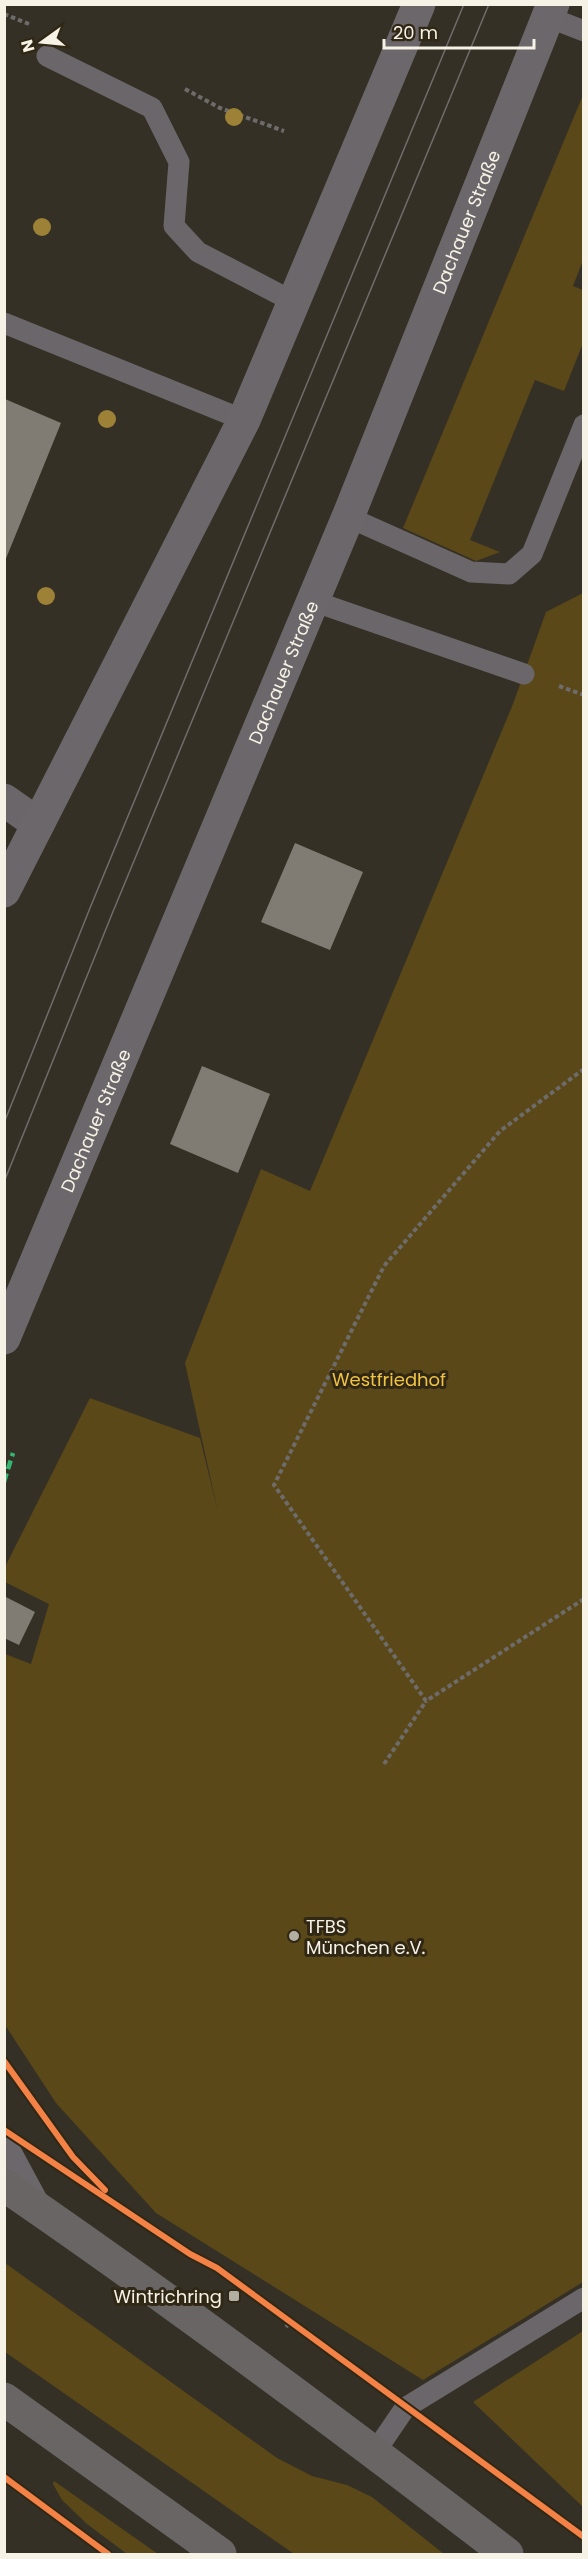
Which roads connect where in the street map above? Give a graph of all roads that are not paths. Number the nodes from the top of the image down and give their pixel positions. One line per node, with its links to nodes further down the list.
1 (419, 4): 5 (main road)
2 (551, 11): 3 (lane); 9 (main road, Dachauer Straße)
3 (584, 31)
4 (47, 56): 5 (lane)
5 (294, 302): 7 (main road)
6 (4, 323): 7 (lane)
7 (244, 420): 13 (main road)
8 (584, 425): 9 (lane)
9 (348, 517): 10 (main road, Dachauer Straße)
10 (313, 601): 11 (lane); 15 (main road, Dachauer Straße)
11 (524, 674)
12 (4, 800): 13 (street)
13 (38, 824): 14 (main road)
14 (4, 891)
15 (4, 1338)
16 (4, 2151): 18 (main road)
17 (4, 2185): 18 (main road)
18 (32, 2203): 21 (main road)
19 (584, 2298): 21 (lane)
20 (4, 2399): 22 (main road)
21 (375, 2452): 23 (main road)
22 (220, 2554)
23 (507, 2554)

